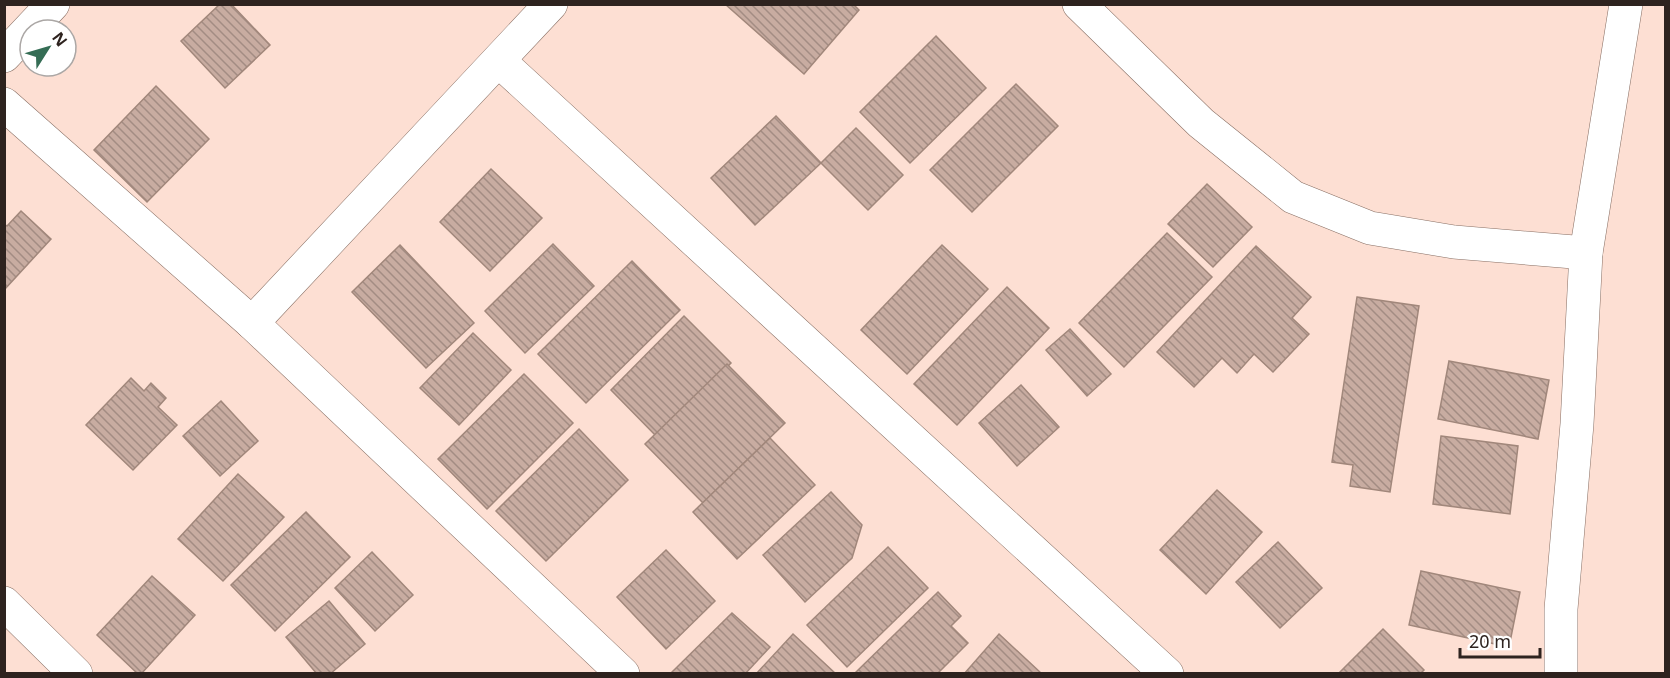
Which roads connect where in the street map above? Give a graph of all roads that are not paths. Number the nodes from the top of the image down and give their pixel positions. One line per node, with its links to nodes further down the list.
1 (53, 4): 5 (street)
2 (551, 4): 6 (street)
3 (1079, 4): 8 (street)
4 (1626, 4): 8 (street)
5 (4, 57)
6 (499, 61): 9 (street); 13 (street)
7 (4, 104): 9 (street)
8 (1586, 253): 14 (street)
9 (252, 323): 12 (street)
10 (4, 603): 11 (street)
11 (76, 674)
12 (623, 674)
13 (1167, 674)
14 (1561, 674)

